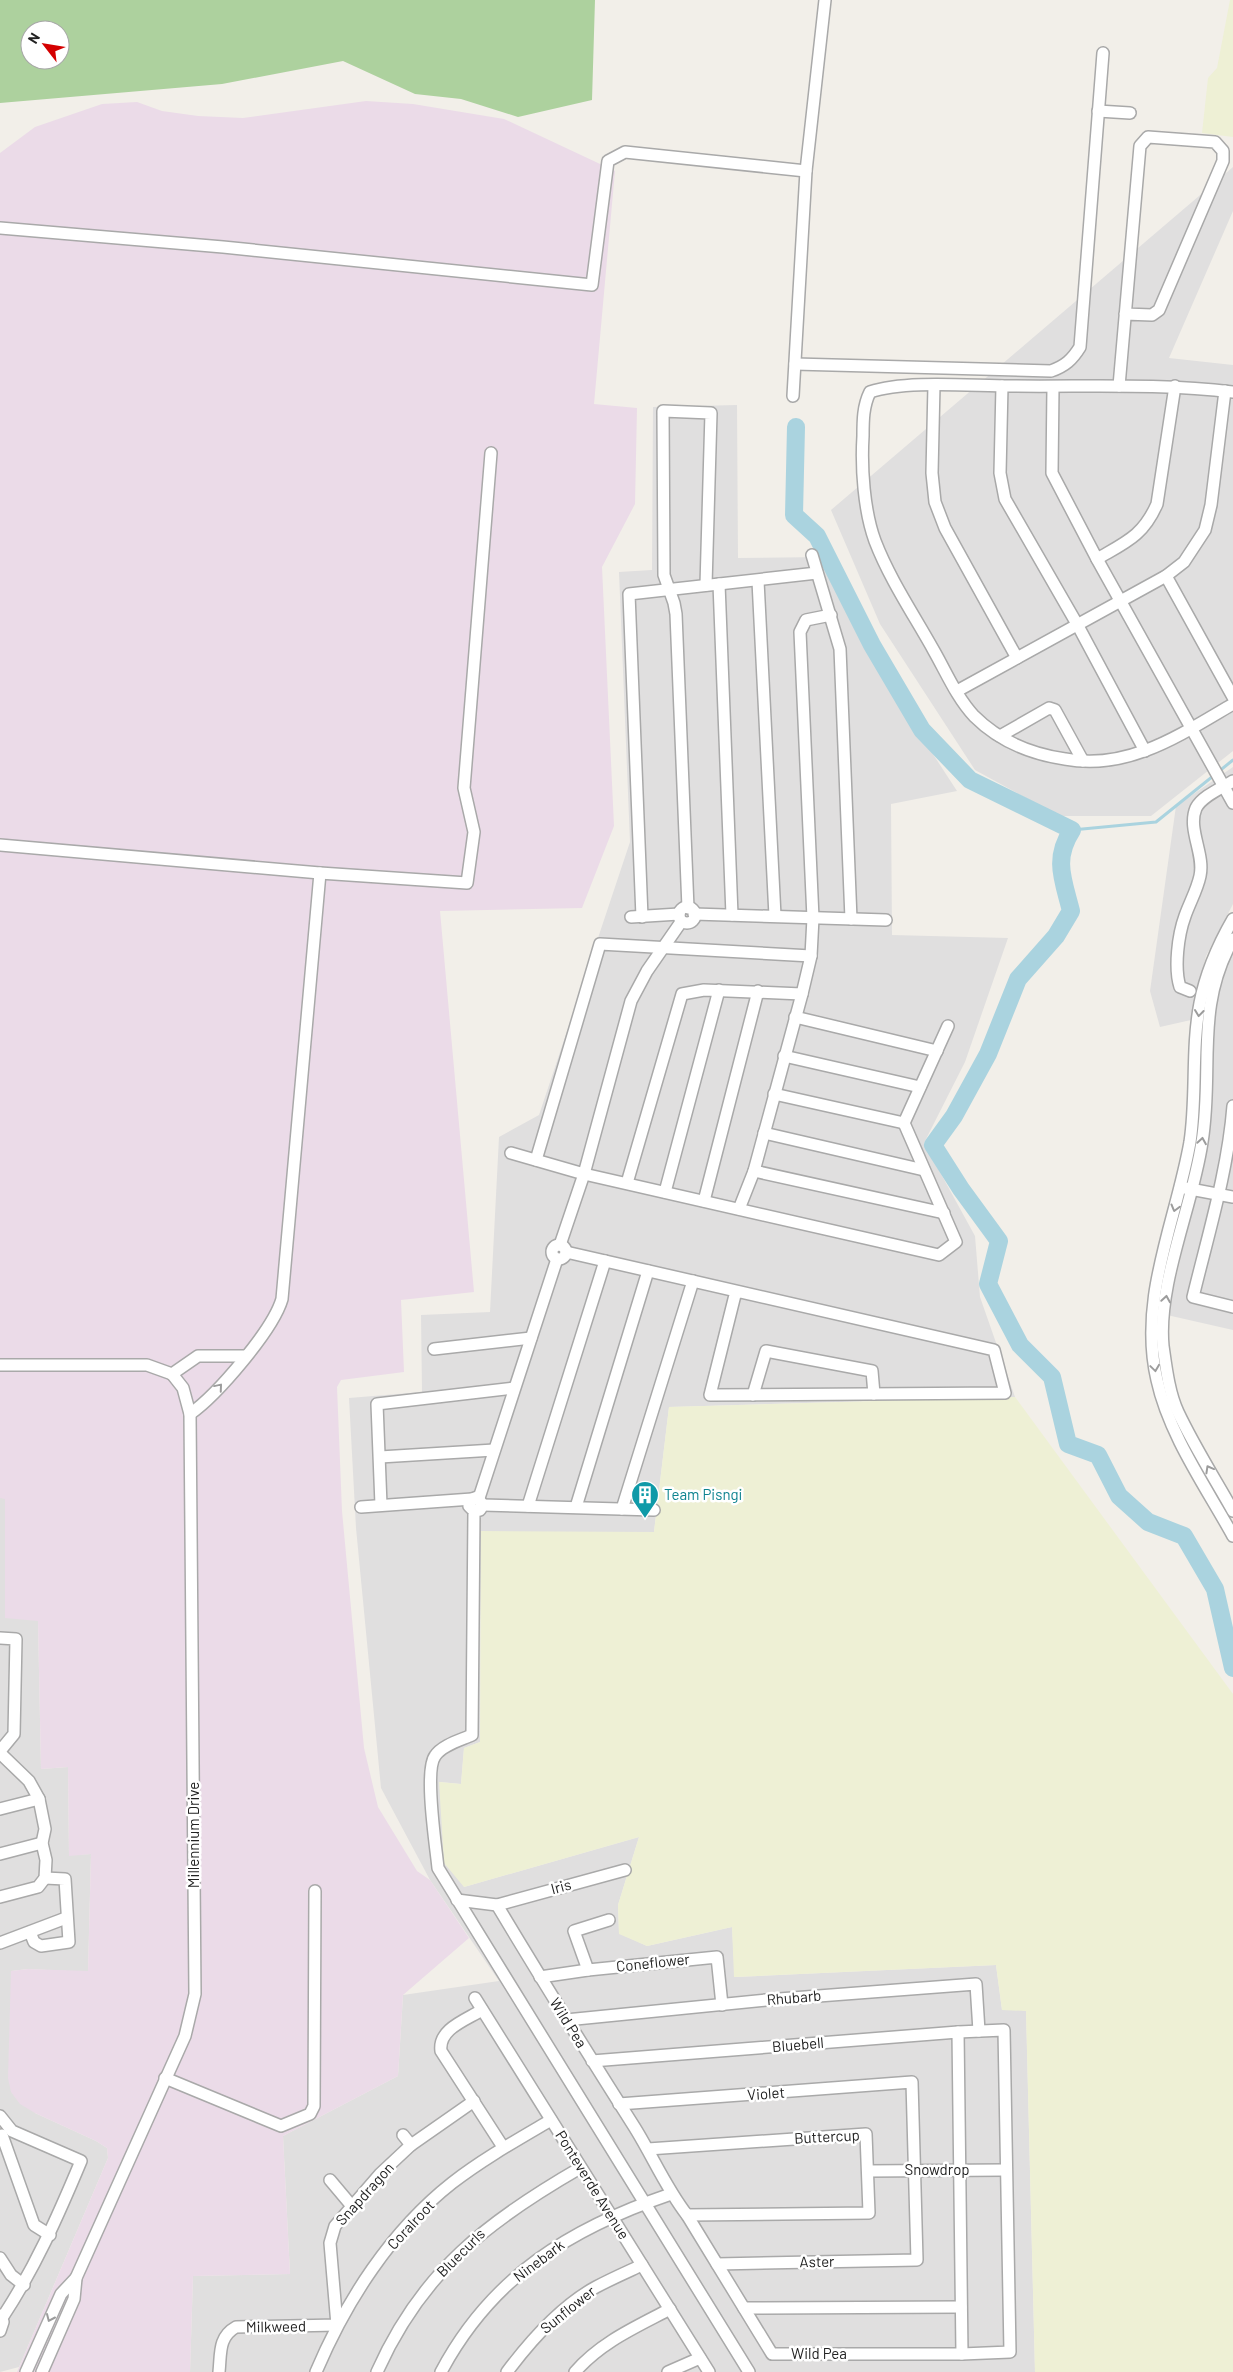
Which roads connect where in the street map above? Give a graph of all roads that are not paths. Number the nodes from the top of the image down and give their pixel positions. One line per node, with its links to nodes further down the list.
1 (825, 0): 5 (street)
2 (1103, 53): 3 (street)
3 (1098, 111): 4 (street); 8 (street)
4 (1130, 113)
5 (806, 171): 6 (street); 8 (street)
6 (0, 228)
7 (1125, 314): 7 (street); 11 (street)
8 (794, 364): 15 (street)
9 (934, 385): 10 (street); 28 (street); 29 (street)
10 (1002, 386): 13 (street); 27 (street)
11 (1119, 386): 12 (street); 13 (street)
12 (1175, 386): 14 (street); 18 (street)
13 (1053, 387): 18 (street)
14 (1229, 391): 20 (street)
15 (793, 396)
16 (491, 452): 39 (street)
17 (812, 555): 19 (street)
18 (1097, 559): 25 (street)
19 (817, 573): 21 (street); 26 (street)
20 (1166, 576): 25 (street); 30 (street)
21 (758, 581): 22 (street); 42 (street)
22 (719, 584): 23 (street); 41 (street)
23 (706, 585): 24 (street); 24 (street)
24 (669, 590): 40 (street); 40 (street)
25 (1120, 600): 27 (street); 32 (street)
26 (831, 614): 43 (street); 44 (street)
27 (1077, 624): 28 (street); 34 (street)
28 (1017, 658): 29 (street)
29 (957, 691): 33 (street)
30 (1233, 697)
31 (1233, 704): 32 (street)
32 (1192, 728): 34 (street); 36 (street)
33 (1000, 736): 35 (street); 35 (street)
34 (1145, 751): 35 (street)
35 (1083, 761)
36 (1229, 783): 37 (street); 52 (street)
37 (1233, 804)
38 (0, 845): 39 (street)
39 (320, 873): 84 (street)
40 (686, 914): 41 (street); 48 (street)
41 (732, 915): 42 (street)
42 (775, 916): 43 (street)
43 (813, 918): 44 (street); 49 (street)
44 (851, 919): 46 (street)
45 (1233, 919): 69 (street, one-way to 69)
46 (886, 920)
47 (1233, 939): 69 (street, one-way to 47)
48 (663, 948): 49 (street); 64 (street); 67 (street)
49 (811, 956): 53 (street)
50 (719, 990): 51 (street); 68 (street); 70 (street)
51 (758, 991): 53 (street); 73 (street)
52 (1190, 991)
53 (802, 994): 54 (street)
54 (795, 1017): 56 (street); 57 (street)
55 (948, 1026): 56 (street)
56 (937, 1051): 58 (street)
57 (784, 1056): 58 (street); 59 (street)
58 (920, 1087): 61 (street)
59 (774, 1094): 61 (street); 62 (street)
60 (1233, 1106): 71 (street)
61 (904, 1123): 65 (street)
62 (764, 1133): 65 (street); 66 (street)
63 (511, 1153): 64 (street)
64 (536, 1160): 67 (street)
65 (924, 1170): 75 (street)
66 (754, 1171): 74 (street); 75 (street)
67 (584, 1174): 68 (street); 76 (street)
68 (627, 1183): 70 (street)
69 (1186, 1189): 71 (street); 100 (street, one-way to 69); 101 (street, one-way to 101)
70 (665, 1192): 73 (street)
71 (1218, 1194): 72 (street); 81 (street)
72 (1233, 1197)
73 (704, 1201): 74 (street)
74 (739, 1209): 75 (street)
75 (944, 1213)
76 (561, 1252): 77 (street); 82 (street)
77 (605, 1261): 78 (street); 95 (street)
78 (648, 1271): 79 (street); 97 (street)
79 (693, 1281): 80 (street); 98 (street)
80 (736, 1291): 88 (street); 89 (street)
81 (1233, 1307)
82 (532, 1338): 83 (street); 87 (street)
83 (434, 1349)
84 (245, 1356): 86 (street); 90 (street, one-way to 84)
85 (0, 1365): 86 (street)
86 (172, 1374): 90 (street, Millennium Drive)
87 (514, 1388): 91 (street); 92 (street)
88 (874, 1394): 89 (street); 89 (street)
89 (753, 1395)
90 (190, 1414): 128 (street, Millennium Drive)
91 (494, 1450): 92 (street); 93 (street)
92 (380, 1457): 94 (street)
93 (477, 1503): 94 (street); 95 (street); 112 (street)
94 (381, 1505): 96 (street)
95 (528, 1506): 97 (street)
96 (361, 1507)
97 (576, 1507): 98 (street)
98 (622, 1509): 99 (street)
99 (654, 1510)
100 (1233, 1511)
101 (1233, 1536)
102 (0, 1638): 103 (street)
103 (0, 1752): 104 (street)
104 (39, 1799): 105 (street); 106 (street)
105 (0, 1810)
106 (42, 1843): 107 (street); 109 (street)
107 (0, 1854)
108 (625, 1870): 113 (street, Iris)
109 (46, 1878): 111 (street); 114 (street)
110 (315, 1891): 128 (street)
111 (0, 1897)
112 (457, 1900): 113 (street); 145 (street)
113 (497, 1905): 119 (street, Wild Pea)
114 (66, 1918): 116 (street); 116 (street)
115 (609, 1920): 118 (street)
116 (30, 1932): 117 (street)
117 (0, 1943)
118 (588, 1970): 119 (street, Coneflower); 121 (street, Coneflower)
119 (540, 1977): 123 (street, Wild Pea)
120 (475, 1998): 122 (street, Ponteverde Avenue)
121 (722, 2006): 123 (street, Rhubarb); 124 (street, Rhubarb)
122 (482, 2010): 129 (street); 132 (street, Ponteverde Avenue)
123 (566, 2020): 127 (street, Wild Pea)
124 (979, 2030): 125 (street, Bluebell); 126 (street, Bluebell)
125 (1004, 2030): 141 (street, Wild Pea)
126 (958, 2032): 127 (street, Bluebell); 140 (street)
127 (592, 2061): 130 (street, Wild Pea)
128 (165, 2078): 153 (street, Millennium Drive)
129 (474, 2101): 135 (street, Snapdragon); 136 (street)
130 (619, 2104): 137 (street, Wild Pea); 139 (street, Violet)
131 (0, 2116): 133 (street)
132 (551, 2120): 136 (street, Coralroot); 138 (street, Ponteverde Avenue)
133 (5, 2134): 149 (street); 149 (street)
134 (402, 2136): 135 (street)
135 (411, 2145): 146 (street, Snapdragon)
136 (503, 2148): 159 (street, Coralroot)
137 (648, 2149): 142 (street, Buttercup); 144 (street, Wild Pea)
138 (580, 2168): 148 (street, Ponteverde Avenue); 167 (street, Bluecurls)
139 (915, 2170): 140 (street, Snowdrop); 142 (street, Snowdrop); 151 (street, Aster)
140 (960, 2170): 141 (street, Snowdrop); 155 (street)
141 (1005, 2170): 161 (street, Wild Pea)
142 (868, 2171): 147 (street, Buttercup)
143 (330, 2180): 146 (street)
144 (671, 2194): 145 (street, Ninebark); 147 (street, Wild Pea)
145 (645, 2203): 148 (street, Ninebark); 173 (street)
146 (351, 2205): 159 (street, Snapdragon)
147 (687, 2215): 151 (street, Wild Pea)
148 (610, 2216): 152 (street, Ponteverde Avenue); 168 (street, Ninebark)
149 (50, 2235): 154 (street)
150 (0, 2258): 154 (street)
151 (717, 2264): 156 (street, Wild Pea)
152 (642, 2265): 157 (street, Ponteverde Avenue); 169 (street, Sunflower)
153 (76, 2278): 163 (street, Millennium Drive, one-way to 163); 164 (street, Millennium Drive)
154 (24, 2285): 158 (street)
155 (961, 2307): 156 (street); 161 (street)
156 (744, 2308): 161 (street, Wild Pea)
157 (670, 2309): 162 (street, Ponteverde Avenue); 170 (street)
158 (1, 2317): 160 (street)
159 (337, 2325): 165 (street, Milkweed); 166 (street, Coralroot)
160 (0, 2331)
161 (962, 2354)
162 (700, 2358): 171 (street); 172 (street, Ponteverde Avenue)
163 (26, 2372)
164 (42, 2372)
165 (219, 2372)
166 (316, 2372)
167 (377, 2372)
168 (441, 2372)
169 (507, 2372)
170 (575, 2372)
171 (668, 2372)
172 (709, 2372)
173 (749, 2372)

